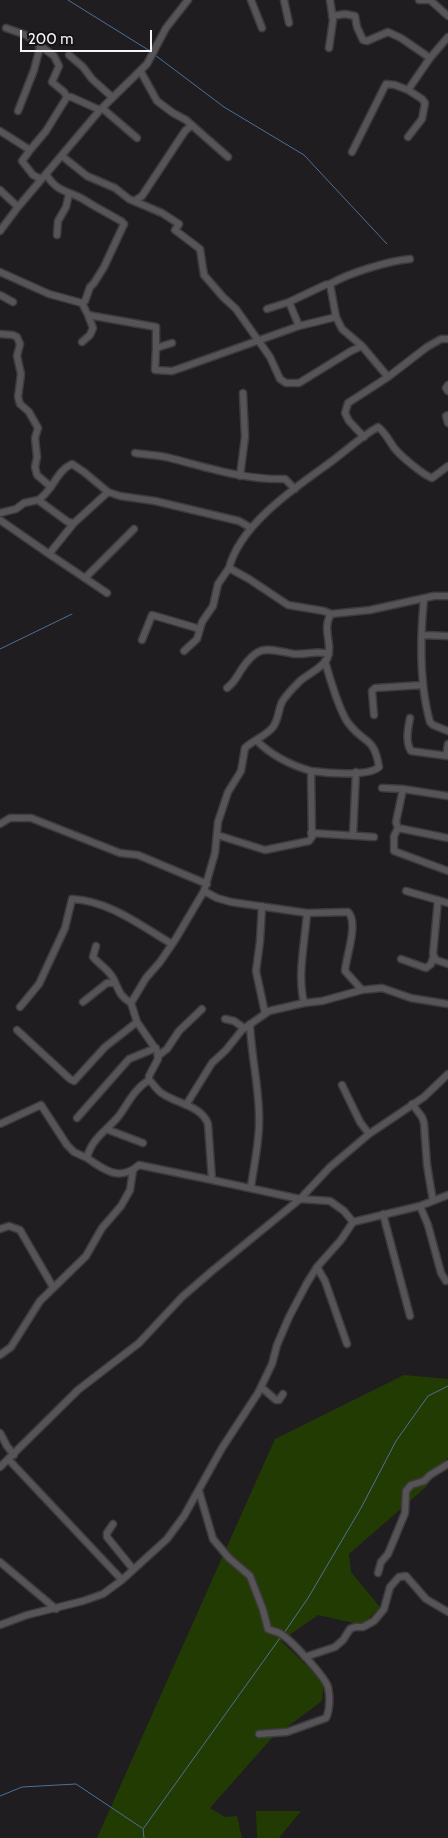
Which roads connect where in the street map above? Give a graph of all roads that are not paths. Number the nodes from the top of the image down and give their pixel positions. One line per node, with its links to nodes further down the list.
1 (188, 0): 17 (street)
2 (251, 0): 11 (street)
3 (284, 0): 9 (street)
4 (330, 0): 7 (street)
5 (419, 0): 6 (street)
6 (429, 0): 8 (street)
7 (332, 16): 14 (street); 16 (street)
8 (448, 16)
9 (289, 24)
10 (6, 28): 13 (street)
11 (262, 28)
12 (448, 37): 16 (street)
13 (40, 47): 19 (street); 22 (street)
14 (329, 48)
15 (69, 55): 20 (street)
16 (430, 58): 18 (street)
17 (141, 72): 20 (street); 23 (street)
18 (408, 90): 25 (street); 28 (street)
19 (67, 97): 21 (street); 27 (street)
20 (112, 97): 21 (street)
21 (101, 109): 26 (street); 29 (street)
22 (18, 111)
23 (192, 125): 30 (street); 34 (street)
24 (0, 131): 27 (street)
25 (408, 137)
26 (137, 138)
27 (30, 150): 31 (street)
28 (352, 152)
29 (62, 156): 31 (street); 34 (street)
30 (228, 157)
31 (44, 177): 33 (street); 35 (street)
32 (0, 190): 35 (street)
33 (70, 194): 37 (street); 44 (street)
34 (134, 201): 52 (street)
35 (18, 207): 36 (street)
36 (0, 232)
37 (57, 235)
38 (410, 260): 40 (street)
39 (0, 272): 44 (street)
40 (330, 284): 43 (street); 47 (street)
41 (0, 295): 42 (street)
42 (13, 302)
43 (289, 302): 45 (street); 48 (street)
44 (82, 303): 46 (street)
45 (267, 309)
46 (88, 315): 51 (street); 55 (street)
47 (336, 317): 48 (street); 54 (street)
48 (299, 326): 52 (street)
49 (0, 334): 66 (street)
50 (448, 339): 56 (street)
51 (82, 342)
52 (259, 342): 54 (street); 55 (street)
53 (172, 343): 55 (street)
54 (362, 346): 56 (street)
55 (156, 348)
56 (388, 377): 62 (street)
57 (448, 385): 58 (street)
58 (448, 391)
59 (243, 393): 65 (street)
60 (448, 415): 61 (street)
61 (448, 423)
62 (364, 437): 64 (street); 67 (street)
63 (136, 453): 65 (street)
64 (448, 466)
65 (240, 476): 67 (street)
66 (51, 487): 68 (street); 69 (street)
67 (295, 489): 73 (street)
68 (108, 492): 72 (street); 73 (street)
69 (38, 500): 70 (street); 72 (street)
70 (0, 513)
71 (0, 520): 75 (street)
72 (74, 523): 75 (street)
73 (251, 528): 76 (street)
74 (134, 529): 77 (street)
75 (49, 554): 77 (street)
76 (229, 568): 81 (street); 82 (street)
77 (85, 578): 78 (street)
78 (107, 593)
79 (448, 596): 80 (street)
80 (424, 598): 81 (street); 83 (street)
81 (331, 614): 87 (street)
82 (200, 629): 85 (street); 86 (street)
83 (422, 635): 84 (street); 89 (street)
84 (448, 636)
85 (142, 640)
86 (184, 651)
87 (328, 654): 88 (street); 90 (street)
88 (325, 662): 94 (street); 98 (street)
89 (423, 685): 91 (street); 93 (street)
90 (226, 688)
91 (374, 715)
92 (410, 718): 96 (street)
93 (448, 731)
94 (256, 740): 97 (street); 105 (street)
95 (448, 744): 96 (street)
96 (447, 756)
97 (311, 771): 98 (street); 104 (street)
98 (356, 772): 106 (street)
99 (382, 788): 100 (street)
100 (402, 789): 101 (street); 103 (street)
101 (448, 796)
102 (0, 824): 110 (street)
103 (398, 828): 108 (street); 109 (street)
104 (312, 833): 105 (street); 106 (street)
105 (217, 835): 110 (street)
106 (353, 835): 107 (street)
107 (374, 837)
108 (448, 838)
109 (448, 871)
110 (207, 884): 111 (street)
111 (204, 891): 115 (street); 117 (street)
112 (406, 891): 113 (street)
113 (438, 900): 114 (street); 119 (street)
114 (448, 903)
115 (262, 906): 116 (street); 130 (street)
116 (307, 913): 123 (street); 126 (street)
117 (172, 944): 125 (street); 128 (street)
118 (96, 946): 122 (street)
119 (434, 958): 120 (street); 121 (street)
120 (400, 959)
121 (448, 964)
122 (114, 983): 124 (street); 125 (street)
123 (362, 990): 126 (street); 127 (street)
124 (83, 1002)
125 (131, 1003): 132 (street)
126 (304, 1003): 130 (street)
127 (448, 1004)
128 (20, 1007)
129 (202, 1009): 136 (street)
130 (265, 1013): 133 (street)
131 (225, 1019): 133 (street)
132 (137, 1022): 134 (street); 135 (street)
133 (247, 1026): 141 (street); 150 (street)
134 (17, 1030)
135 (156, 1048): 136 (street); 142 (street)
136 (158, 1056): 138 (street)
137 (448, 1074): 140 (street)
138 (149, 1080): 141 (street); 144 (street)
139 (342, 1084): 145 (street)
140 (412, 1104): 145 (street); 153 (street)
141 (186, 1105): 149 (street)
142 (77, 1118)
143 (0, 1124): 147 (street)
144 (106, 1129): 146 (street); 147 (street)
145 (369, 1134): 152 (street)
146 (143, 1143)
147 (87, 1158): 148 (street)
148 (133, 1170): 149 (street); 160 (street)
149 (212, 1180): 150 (street)
150 (251, 1187): 152 (street)
151 (448, 1195): 153 (street)
152 (300, 1199): 156 (street); 167 (street)
153 (433, 1201): 154 (street)
154 (420, 1206): 155 (street); 159 (street)
155 (384, 1214): 156 (street); 161 (street)
156 (353, 1222): 158 (street)
157 (0, 1229): 160 (street)
158 (317, 1267): 162 (street); 164 (street)
159 (446, 1281)
160 (53, 1287): 163 (street)
161 (410, 1316)
162 (347, 1344)
163 (0, 1355)
164 (261, 1387): 165 (street); 171 (street)
165 (283, 1394)
166 (0, 1432): 167 (street)
167 (14, 1455): 168 (street)
168 (9, 1460): 170 (street); 176 (street)
169 (448, 1464): 175 (street)
170 (0, 1467)
171 (199, 1491): 174 (street); 180 (street)
172 (114, 1524): 174 (street)
173 (0, 1562): 177 (street)
174 (133, 1569): 176 (street)
175 (378, 1573)
176 (122, 1580): 177 (street)
177 (56, 1609): 179 (street)
178 (448, 1612): 180 (street)
179 (0, 1625)
180 (305, 1656): 181 (street)
181 (258, 1734)

